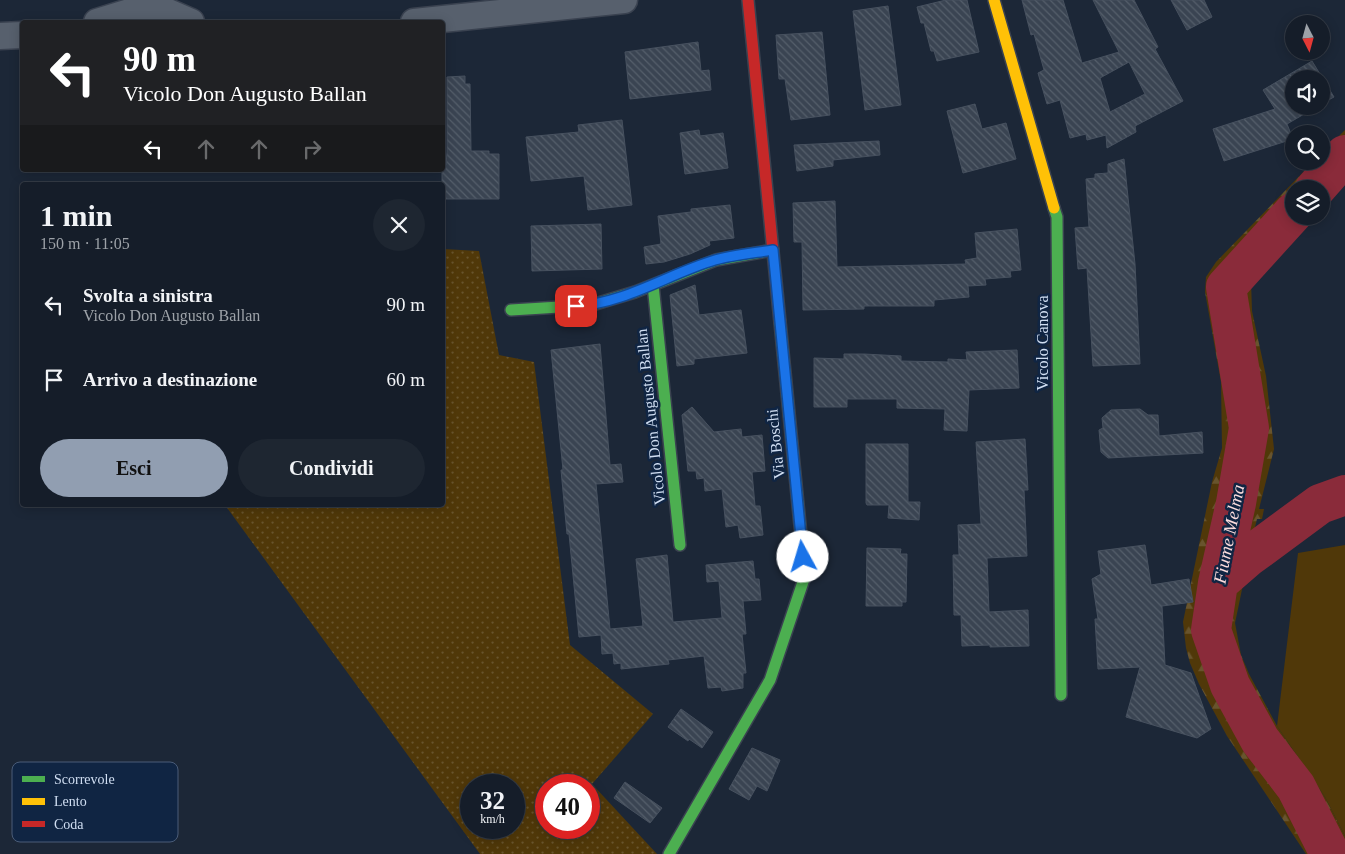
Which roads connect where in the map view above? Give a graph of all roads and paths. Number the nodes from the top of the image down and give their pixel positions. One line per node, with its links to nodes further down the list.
1 (624, 0): 7 (street)
2 (748, 0): 10 (street, Via Boschi)
3 (994, 0): 14 (street, Vicolo Canova)
4 (149, 2): 5 (street); 6 (street)
5 (103, 20)
6 (187, 20)
7 (433, 20)
8 (20, 35): 9 (street)
9 (0, 36)
10 (773, 250): 11 (street); 15 (street, Via Boschi)
11 (652, 285): 12 (street); 13 (street, Vicolo Don Augusto Ballan)
12 (511, 310)
13 (680, 546)
14 (1061, 695)
15 (669, 854)

